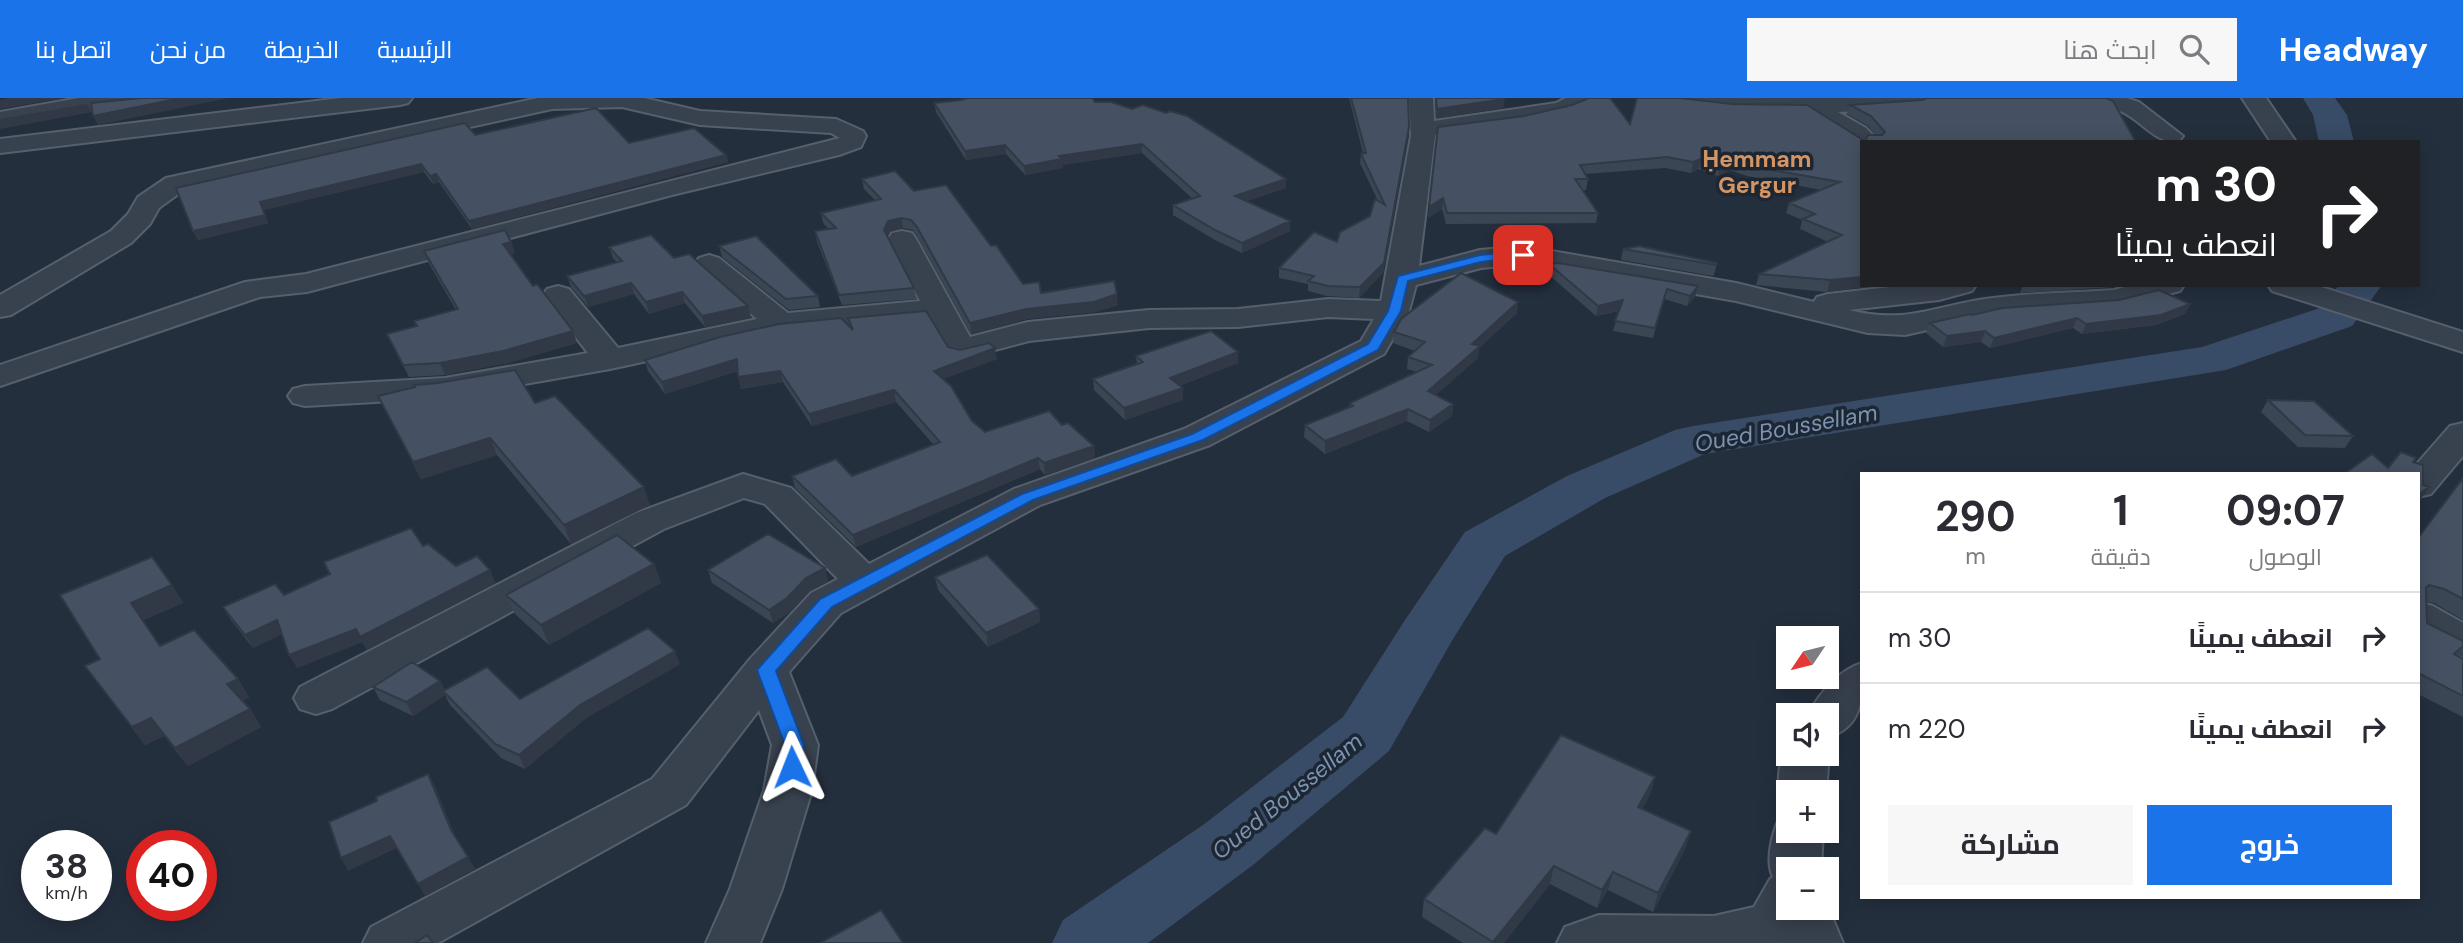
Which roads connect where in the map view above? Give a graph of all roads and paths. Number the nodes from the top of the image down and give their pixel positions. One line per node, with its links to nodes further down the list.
1 (26, 98): 13 (street)
2 (400, 98): 18 (street)
3 (410, 98): 22 (street)
4 (1421, 98): 16 (street)
5 (1586, 98): 16 (street)
6 (1668, 98): 14 (street)
7 (1924, 98): 14 (street)
8 (2102, 98): 17 (street)
9 (2254, 98): 20 (street)
10 (156, 99): 15 (street); 18 (street)
11 (617, 99): 12 (street); 37 (street)
12 (555, 100): 22 (street)
13 (0, 103)
14 (1811, 106): 19 (street)
15 (0, 119)
16 (1423, 130): 25 (street)
17 (2171, 136)
18 (54, 140): 21 (street)
19 (1865, 140)
20 (2283, 140)
21 (0, 146)
22 (175, 184): 31 (street)
23 (902, 239): 32 (street)
24 (709, 264): 34 (street)
25 (1402, 279): 30 (street); 33 (street)
26 (1954, 287): 30 (street)
27 (2161, 287): 30 (street)
28 (2289, 287): 35 (street)
29 (558, 295): 36 (street)
30 (1795, 306)
31 (0, 308)
32 (939, 309): 33 (street); 34 (street)
33 (1394, 311): 41 (street)
34 (781, 323): 36 (street)
35 (2463, 342)
36 (610, 359): 38 (street)
37 (0, 376)
38 (305, 396)
39 (2463, 434): 40 (street)
40 (2420, 484)
41 (865, 583): 44 (street); 46 (street)
42 (2420, 617): 43 (street)
43 (2463, 642)
44 (766, 670): 50 (street); 51 (street)
45 (1860, 682): 47 (street)
46 (316, 698)
47 (1839, 704)
48 (1776, 916): 52 (street)
49 (1807, 920): 53 (street)
50 (390, 943)
51 (733, 943)
52 (1584, 943)
53 (1816, 943)

